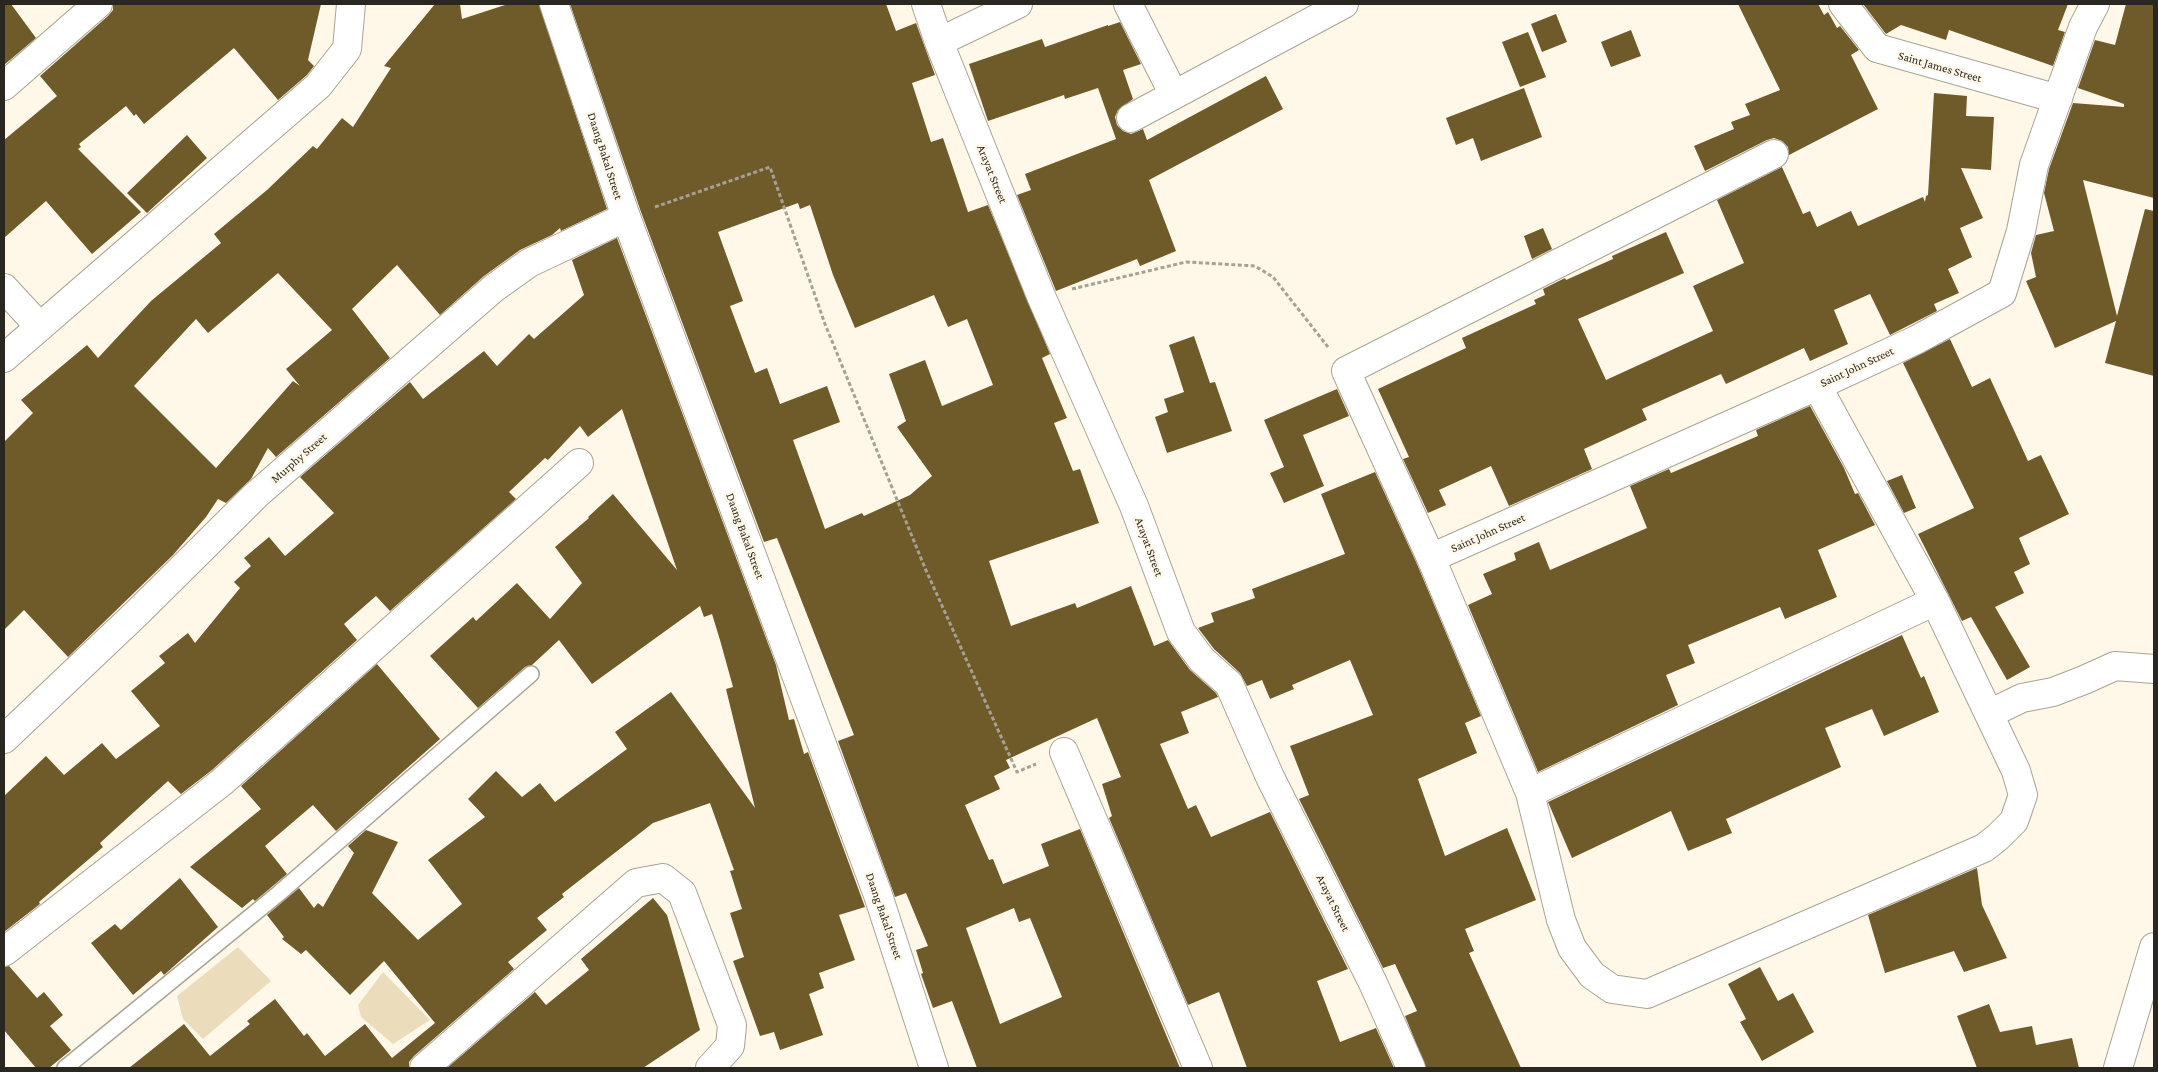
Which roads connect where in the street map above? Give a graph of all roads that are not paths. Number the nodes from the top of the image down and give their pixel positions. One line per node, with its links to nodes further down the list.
1 (98, 4): 11 (street)
2 (351, 4): 18 (street)
3 (554, 4): 16 (street, Daang Bakal Street)
4 (926, 4): 10 (street, Arayat Street)
5 (1018, 4): 10 (street)
6 (1128, 4): 12 (street)
7 (1344, 4): 12 (street)
8 (1844, 4): 13 (street, Saint James Street)
9 (2095, 4): 13 (street, Saint John Street)
10 (939, 42): 37 (street, Arayat Street)
11 (4, 86)
12 (1174, 95): 14 (street)
13 (2058, 100): 20 (street, Saint John Street)
14 (1131, 118)
15 (1774, 154): 22 (street)
16 (626, 218): 27 (street, Murphy Street); 35 (street, Daang Bakal Street)
17 (4, 288): 18 (street)
18 (40, 327): 19 (street)
19 (4, 358)
20 (1817, 386): 22 (street, Saint John Street); 23 (street)
21 (579, 463): 31 (street)
22 (1431, 558): 29 (street)
23 (1935, 601): 26 (street); 29 (street)
24 (2154, 669): 26 (street)
25 (531, 674): 32 (lane)
26 (1988, 714): 29 (street)
27 (4, 739)
28 (1064, 752): 36 (street)
29 (1530, 793)
30 (2154, 947): 38 (street)
31 (4, 952)
32 (65, 1068)
33 (424, 1068): 34 (street)
34 (710, 1068)
35 (934, 1068)
36 (1198, 1068)
37 (1411, 1068)
38 (2118, 1068)

